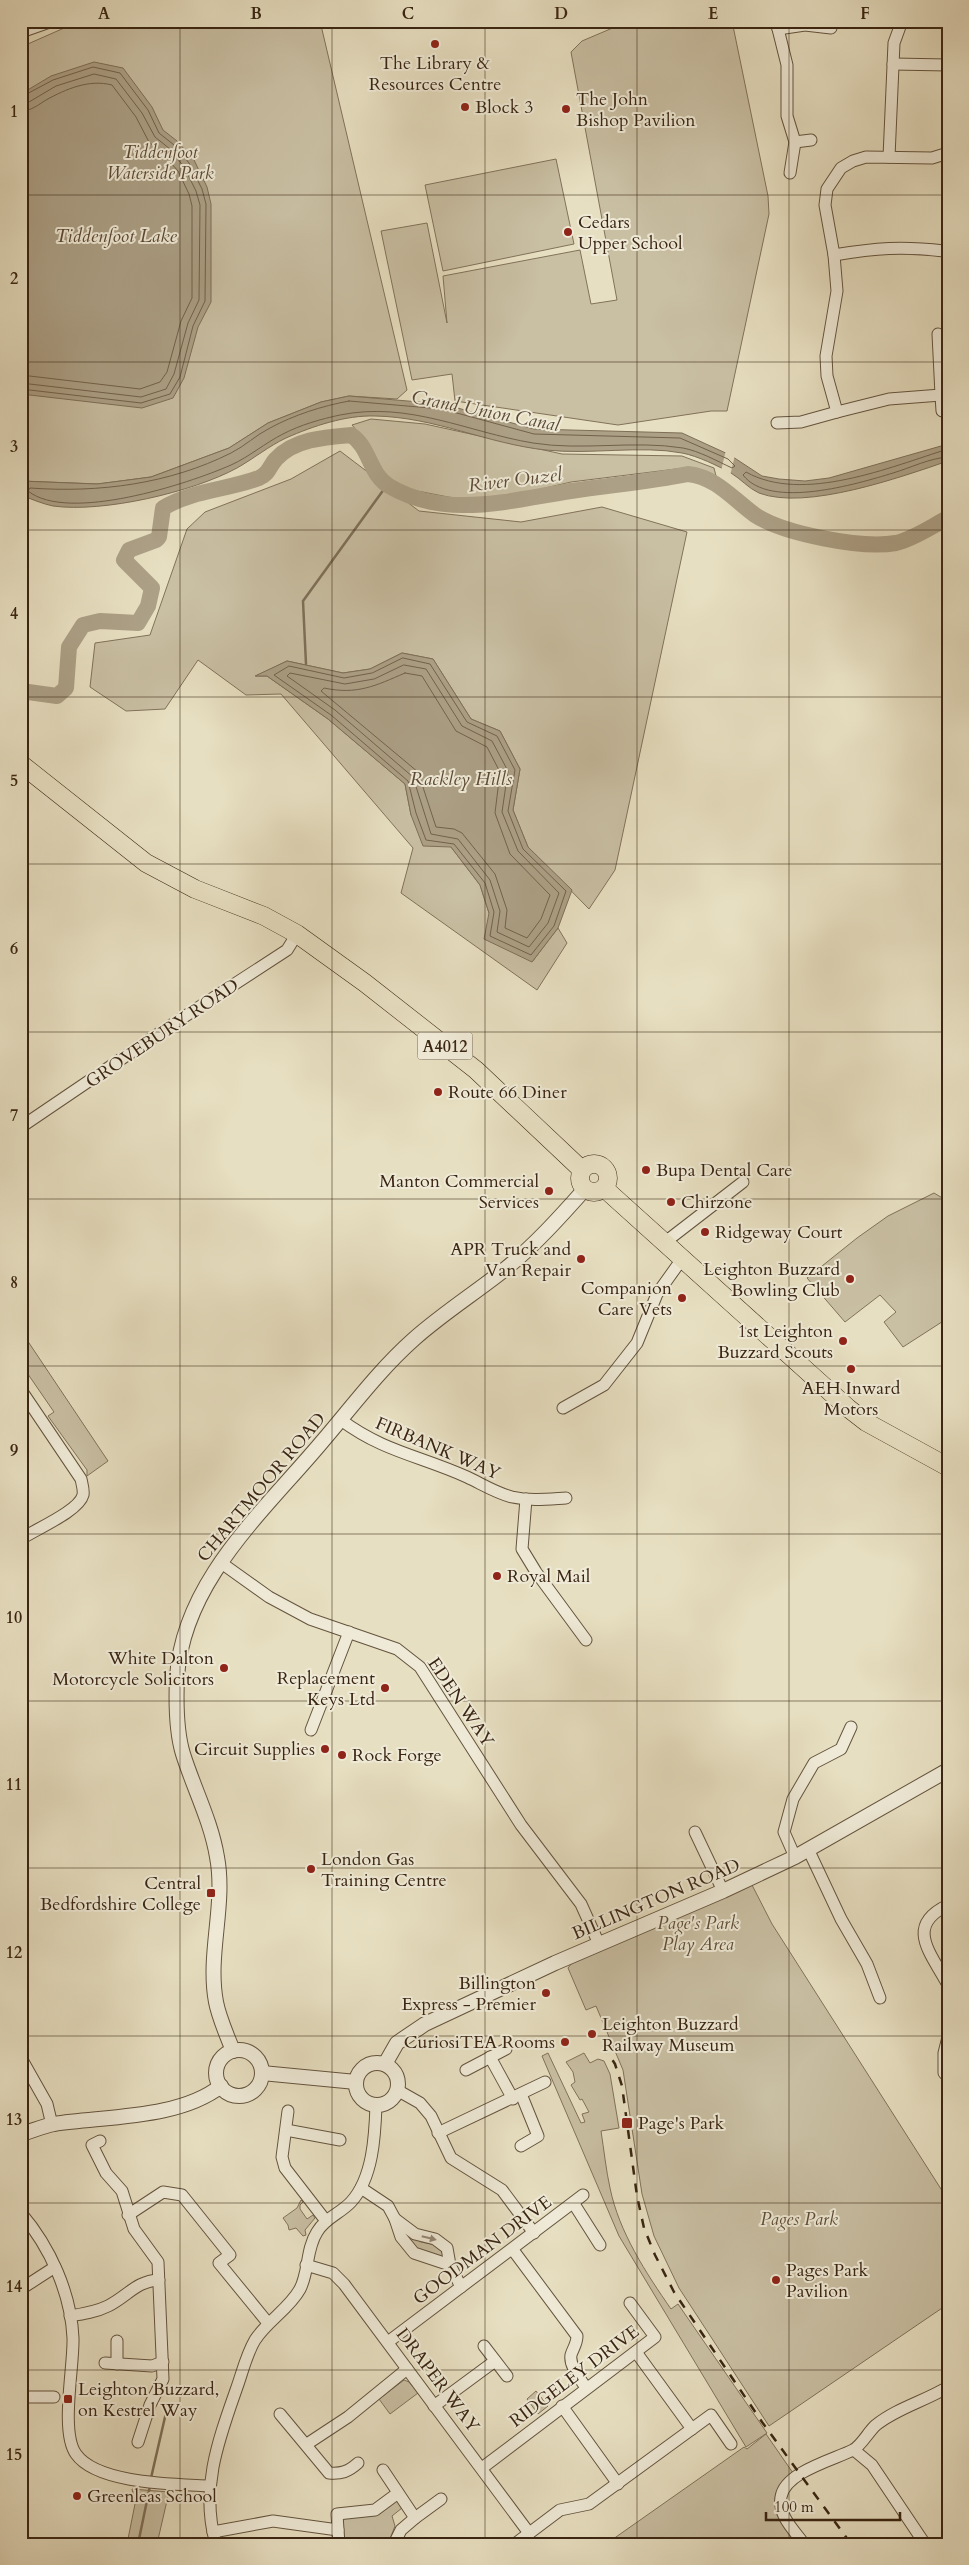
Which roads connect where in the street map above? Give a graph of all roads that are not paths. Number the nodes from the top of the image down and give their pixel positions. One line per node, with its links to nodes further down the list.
1 (52, 21): 5 (street)
2 (902, 21): 6 (street)
3 (777, 25): 4 (street); 9 (street)
4 (831, 28)
5 (21, 32)
6 (893, 64): 7 (street); 11 (street)
7 (948, 65)
8 (811, 140): 9 (street)
9 (795, 142): 12 (street)
10 (948, 153): 11 (street)
11 (889, 157): 14 (street)
12 (790, 173)
13 (944, 251): 14 (street)
14 (834, 255): 18 (street)
15 (938, 334): 16 (street)
16 (941, 394): 17 (street); 18 (street)
17 (942, 411)
18 (837, 412): 19 (street)
19 (777, 423)
20 (21, 764): 21 (main road, A4012)
21 (297, 934): 22 (street, GROVEBURY ROAD); 23 (main road, A4012)
22 (21, 1127)
23 (582, 1170): 25 (main road); 26 (main road)
24 (743, 1182): 27 (street)
25 (604, 1188): 26 (main road); 27 (main road)
26 (585, 1189): 31 (street, CHARTMOOR ROAD)
27 (664, 1243): 28 (main road)
28 (682, 1259): 30 (street); 32 (main road)
29 (21, 1390): 35 (street)
30 (563, 1408)
31 (341, 1420): 34 (street, FIRBANK WAY); 36 (street, CHARTMOOR ROAD)
32 (948, 1467)
33 (566, 1498): 34 (street, FIRBANK WAY)
34 (526, 1499): 38 (street)
35 (21, 1539)
36 (220, 1562): 37 (street, EDEN WAY); 52 (street, CHARTMOOR ROAD)
37 (349, 1632): 40 (street); 47 (street, EDEN WAY)
38 (586, 1640)
39 (851, 1727): 44 (street)
40 (311, 1730)
41 (948, 1770): 43 (street, BILLINGTON ROAD)
42 (695, 1832): 45 (street)
43 (809, 1850): 44 (street, BILLINGTON ROAD); 49 (street)
44 (795, 1858): 45 (street, BILLINGTON ROAD)
45 (723, 1891): 47 (street, BILLINGTON ROAD)
46 (948, 1905): 48 (street)
47 (599, 1944): 55 (street, BILLINGTON ROAD)
48 (948, 1985)
49 (880, 1998)
50 (948, 2037): 58 (street)
51 (506, 2049): 53 (street)
52 (233, 2051): 57 (street); 61 (street)
53 (490, 2057): 56 (street); 63 (street)
54 (21, 2058): 66 (street)
55 (385, 2064): 59 (street); 62 (street)
56 (466, 2070)
57 (262, 2073): 59 (street); 61 (street)
58 (948, 2077)
59 (356, 2082): 64 (street)
60 (545, 2082): 63 (street)
61 (220, 2086): 66 (street)
62 (397, 2090): 64 (street); 68 (street)
63 (517, 2097): 68 (street); 72 (street)
64 (376, 2105): 73 (street)
65 (288, 2111): 67 (street)
66 (52, 2125): 69 (street)
67 (286, 2130): 70 (street); 79 (street)
68 (438, 2133): 80 (street)
69 (21, 2134)
70 (340, 2140)
71 (100, 2141): 77 (street)
72 (521, 2146)
73 (361, 2188): 78 (street); 79 (street)
74 (583, 2196): 75 (street, GOODMAN DRIVE)
75 (574, 2204): 80 (street, GOODMAN DRIVE); 81 (street, GOODMAN DRIVE)
76 (21, 2213): 85 (street)
77 (128, 2214): 86 (street); 91 (street)
78 (395, 2219): 84 (street); 84 (street, one-way to 84)
79 (326, 2222): 83 (street)
80 (534, 2233): 82 (street, GOODMAN DRIVE)
81 (600, 2245)
82 (513, 2250): 87 (street, GOODMAN DRIVE); 100 (street)
83 (306, 2265): 91 (street); 93 (street, DRAPER WAY)
84 (450, 2265): 87 (street)
85 (55, 2267): 88 (street); 90 (street)
86 (159, 2280): 90 (street); 97 (street)
87 (460, 2287): 93 (street, GOODMAN DRIVE)
88 (21, 2289)
89 (630, 2303): 95 (street, RIDGELEY DRIVE)
90 (70, 2316): 116 (street)
91 (268, 2323): 116 (street)
92 (117, 2340): 97 (street)
93 (388, 2342): 98 (street, DRAPER WAY)
94 (484, 2346): 96 (street)
95 (636, 2352): 100 (street, RIDGELEY DRIVE); 107 (street)
96 (495, 2361): 99 (street); 104 (street)
97 (163, 2362): 108 (street)
98 (407, 2369): 104 (street, DRAPER WAY); 109 (street)
99 (507, 2376)
100 (586, 2388): 105 (street, RIDGELEY DRIVE)
101 (947, 2390): 111 (street)
102 (21, 2397): 103 (street)
103 (54, 2397)
104 (434, 2406): 113 (street, DRAPER WAY)
105 (562, 2406): 113 (street, RIDGELEY DRIVE); 115 (street)
106 (280, 2414): 109 (street)
107 (692, 2429): 110 (street); 115 (street)
108 (138, 2442)
109 (306, 2444): 112 (street)
110 (731, 2444)
111 (854, 2450): 127 (street); 128 (street)
112 (358, 2463)
113 (482, 2468): 122 (street, DRAPER WAY)
114 (383, 2470): 117 (street)
115 (618, 2484): 122 (street)
116 (209, 2486): 121 (street)
117 (398, 2493): 119 (street); 120 (street)
118 (441, 2499): 119 (street)
119 (415, 2518): 125 (street)
120 (338, 2530): 121 (street); 124 (street)
121 (212, 2532): 123 (street)
122 (529, 2533): 126 (street)
123 (216, 2544)
124 (339, 2544)
125 (394, 2544)
126 (515, 2544)
127 (804, 2544)
128 (925, 2544)

